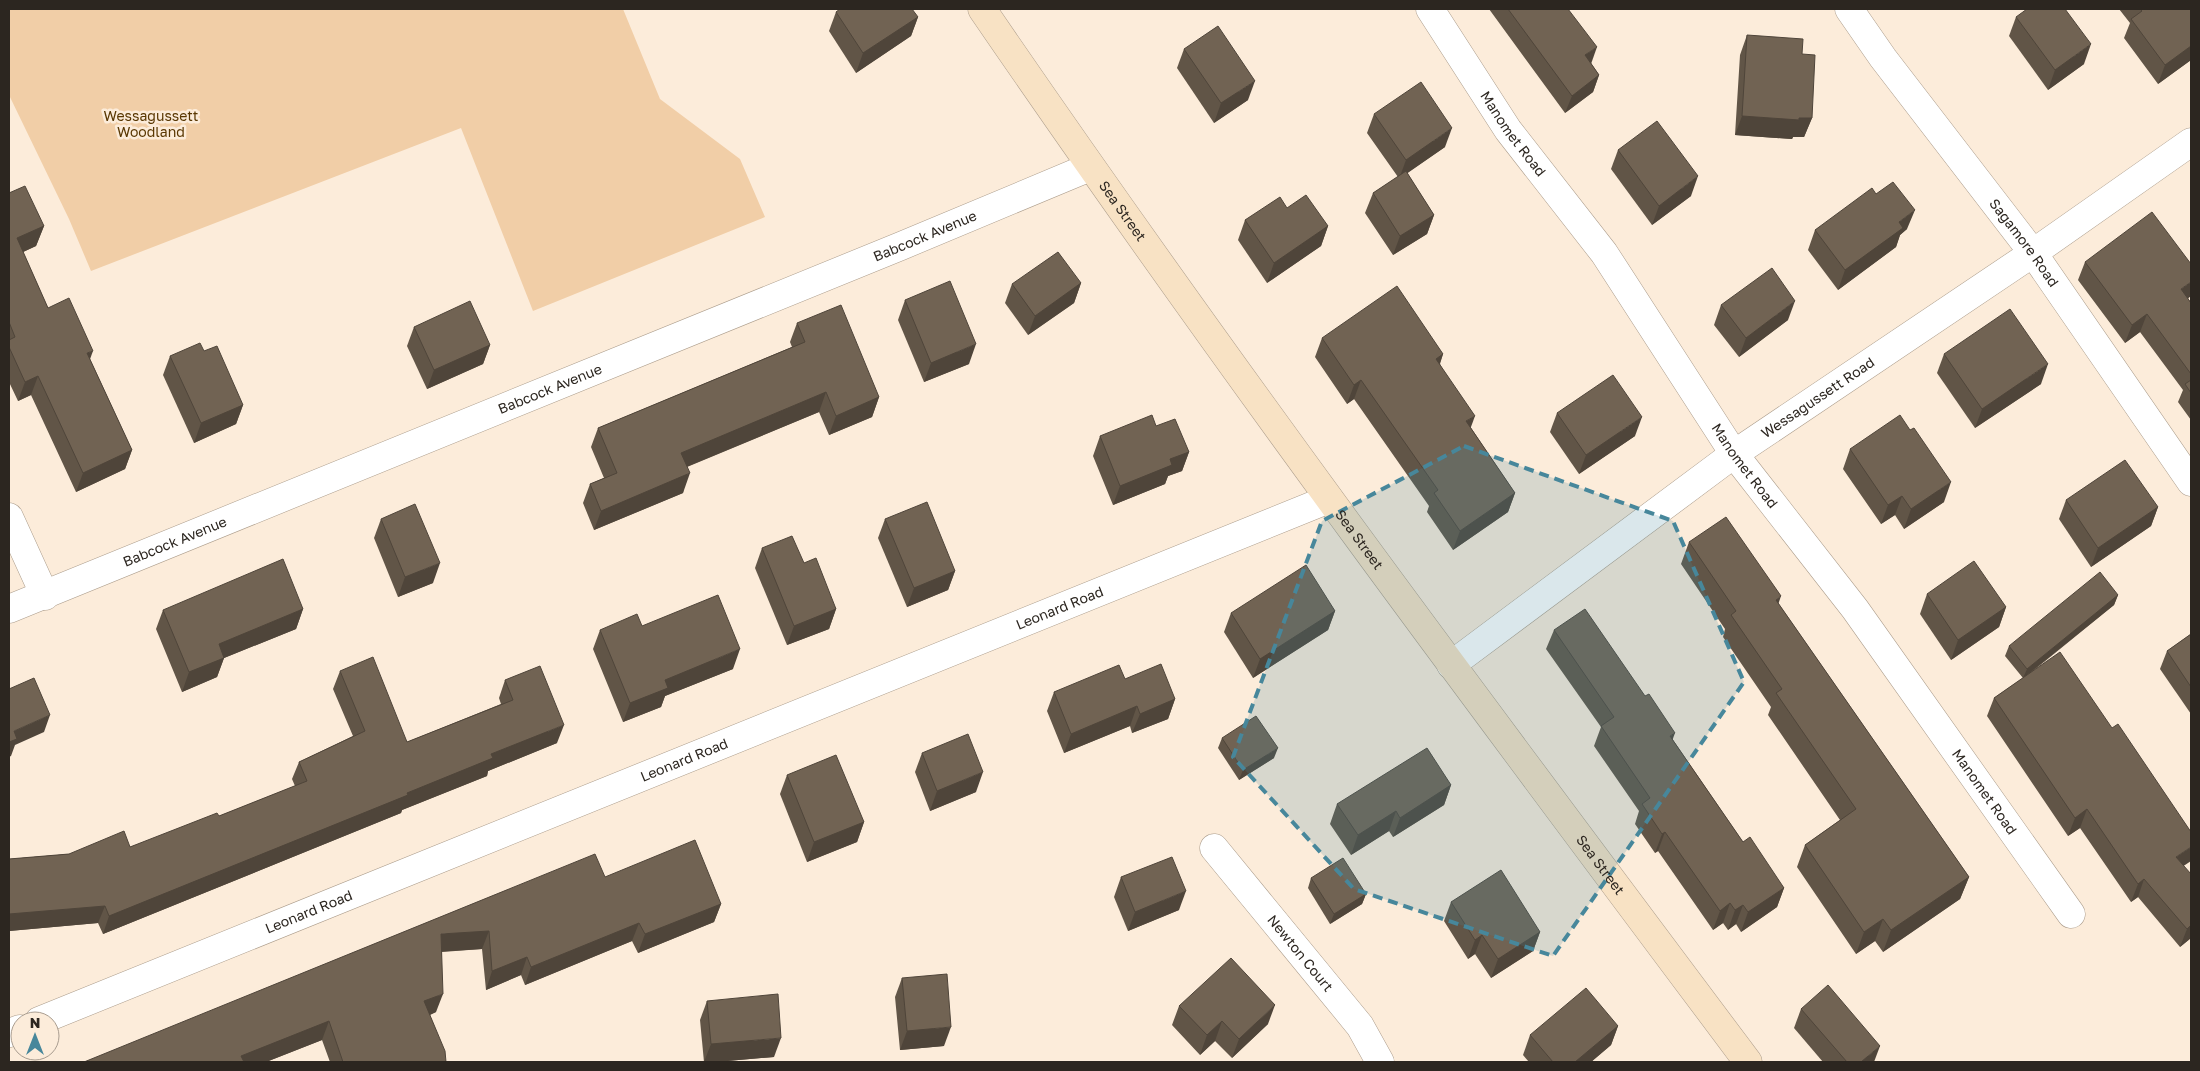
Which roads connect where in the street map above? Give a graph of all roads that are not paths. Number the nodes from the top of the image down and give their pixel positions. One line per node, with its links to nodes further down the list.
1 (982, 9): 5 (street, Sea Street)
2 (1430, 9): 7 (street, Manomet Road)
3 (1850, 9): 6 (street, Sagamore Road)
4 (2191, 142): 6 (street, Wessagussett Road)
5 (1090, 167): 9 (street, Sea Street); 11 (street, Babcock Avenue)
6 (2033, 253): 7 (street, Wessagussett Road); 8 (street, Sagamore Road)
7 (1734, 454): 13 (street, Wessagussett Road); 15 (street, Manomet Road)
8 (2191, 482)
9 (1329, 499): 13 (street, Sea Street); 16 (street, Leonard Road)
10 (9, 517): 11 (street)
11 (45, 596): 12 (street, Babcock Avenue)
12 (9, 609)
13 (1451, 666): 18 (street, Sea Street)
14 (1214, 848): 17 (street, Newton Court)
15 (2071, 914)
16 (60, 1013)
17 (1380, 1062)
18 (1748, 1062)

